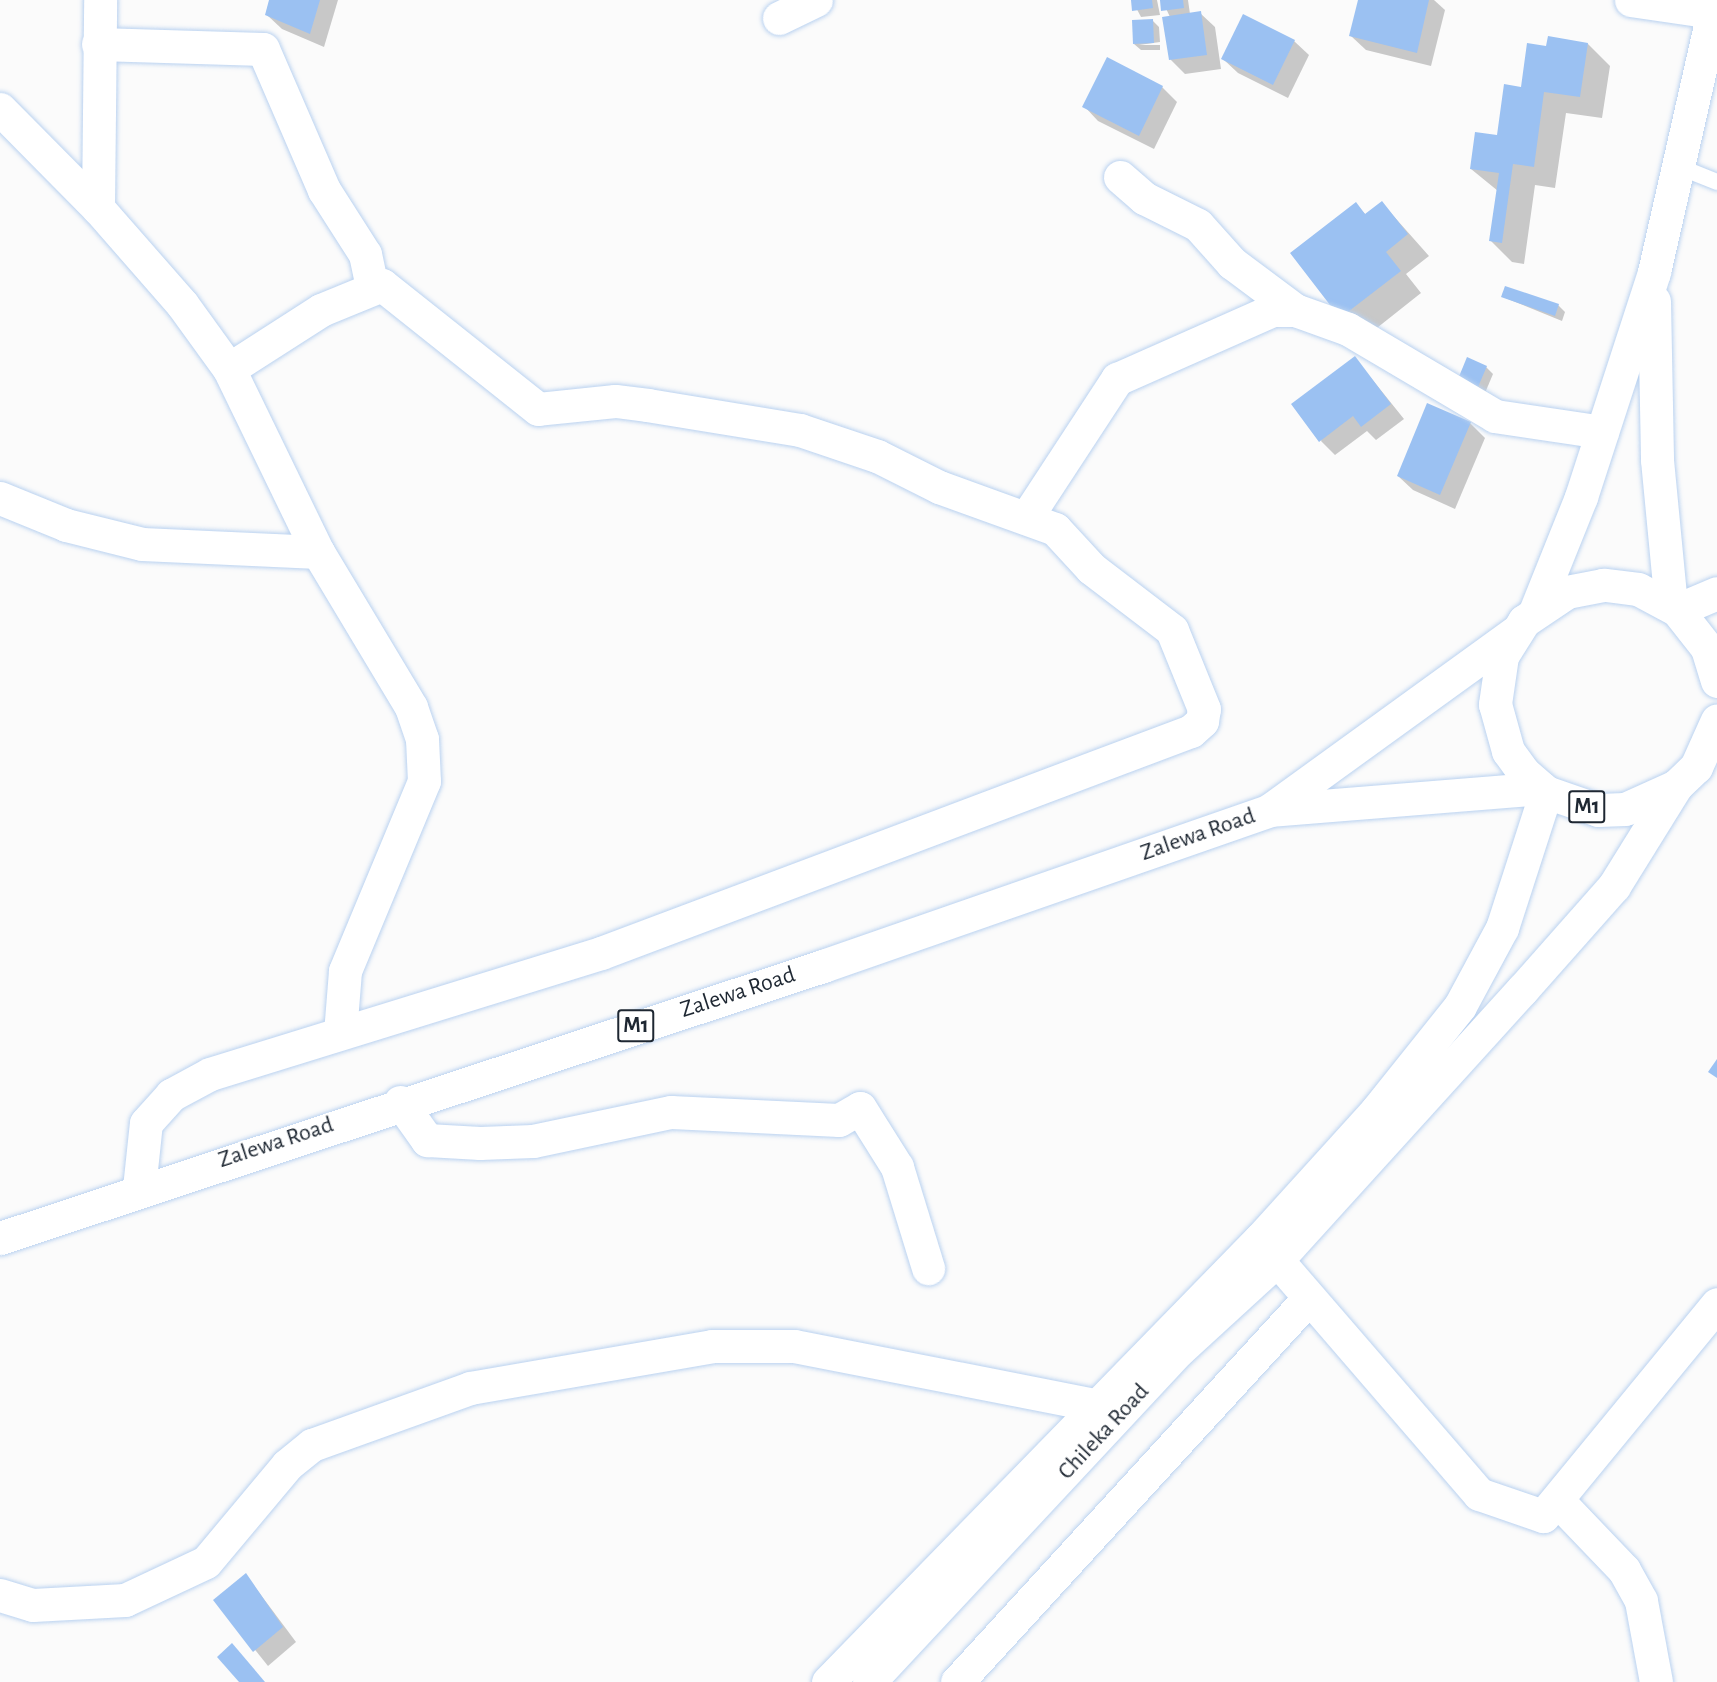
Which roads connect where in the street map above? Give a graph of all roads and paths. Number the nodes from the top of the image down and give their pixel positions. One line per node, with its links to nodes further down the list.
1 (100, 0): 6 (main road)
2 (816, 0): 5 (main road)
3 (1631, 0): 4 (main road)
4 (1714, 6): 8 (main road)
5 (779, 18)
6 (98, 44): 11 (main road); 13 (main road)
7 (0, 109): 11 (main road)
8 (1677, 166): 10 (lane); 12 (main road)
9 (1120, 177): 14 (main road)
10 (1717, 182)
11 (98, 208): 15 (main road)
12 (1654, 272): 16 (main road); 21 (main road)
13 (372, 286): 15 (main road); 18 (main road)
14 (1295, 310): 16 (main road); 18 (main road)
15 (229, 369): 19 (main road)
16 (1602, 432): 22 (main road)
17 (0, 498): 19 (main road)
18 (1028, 515): 29 (main road)
19 (318, 552): 29 (main road)
20 (1717, 593): 21 (main road)
21 (1674, 608): 22 (main road, M1); 24 (main road, M1)
22 (1536, 609): 23 (main road, M1)
23 (1514, 633): 27 (main road, M1); 28 (main road, Zalewa Road / M1)
24 (1717, 681)
25 (1715, 735): 26 (main road, M1)
26 (1676, 786): 27 (main road, M1); 33 (main road, Chileka Road)
27 (1543, 790): 28 (main road, Zalewa Road / M1); 37 (main road)
28 (1270, 810): 30 (main road, Zalewa Road / M1)
29 (340, 1033): 31 (main road)
30 (400, 1102): 31 (main road, Zalewa Road / M1); 34 (main road)
31 (139, 1188): 32 (main road, Zalewa Road / M1)
32 (0, 1238)
33 (1277, 1260): 35 (main road); 41 (main road, Chileka Road)
34 (928, 1268)
35 (1308, 1299): 38 (main road); 42 (main road)
36 (1717, 1304): 38 (main road)
37 (1095, 1405): 39 (main road); 40 (main road)
38 (1559, 1502): 43 (main road)
39 (0, 1595)
40 (828, 1682)
41 (869, 1682)
42 (957, 1682)
43 (1656, 1682)

